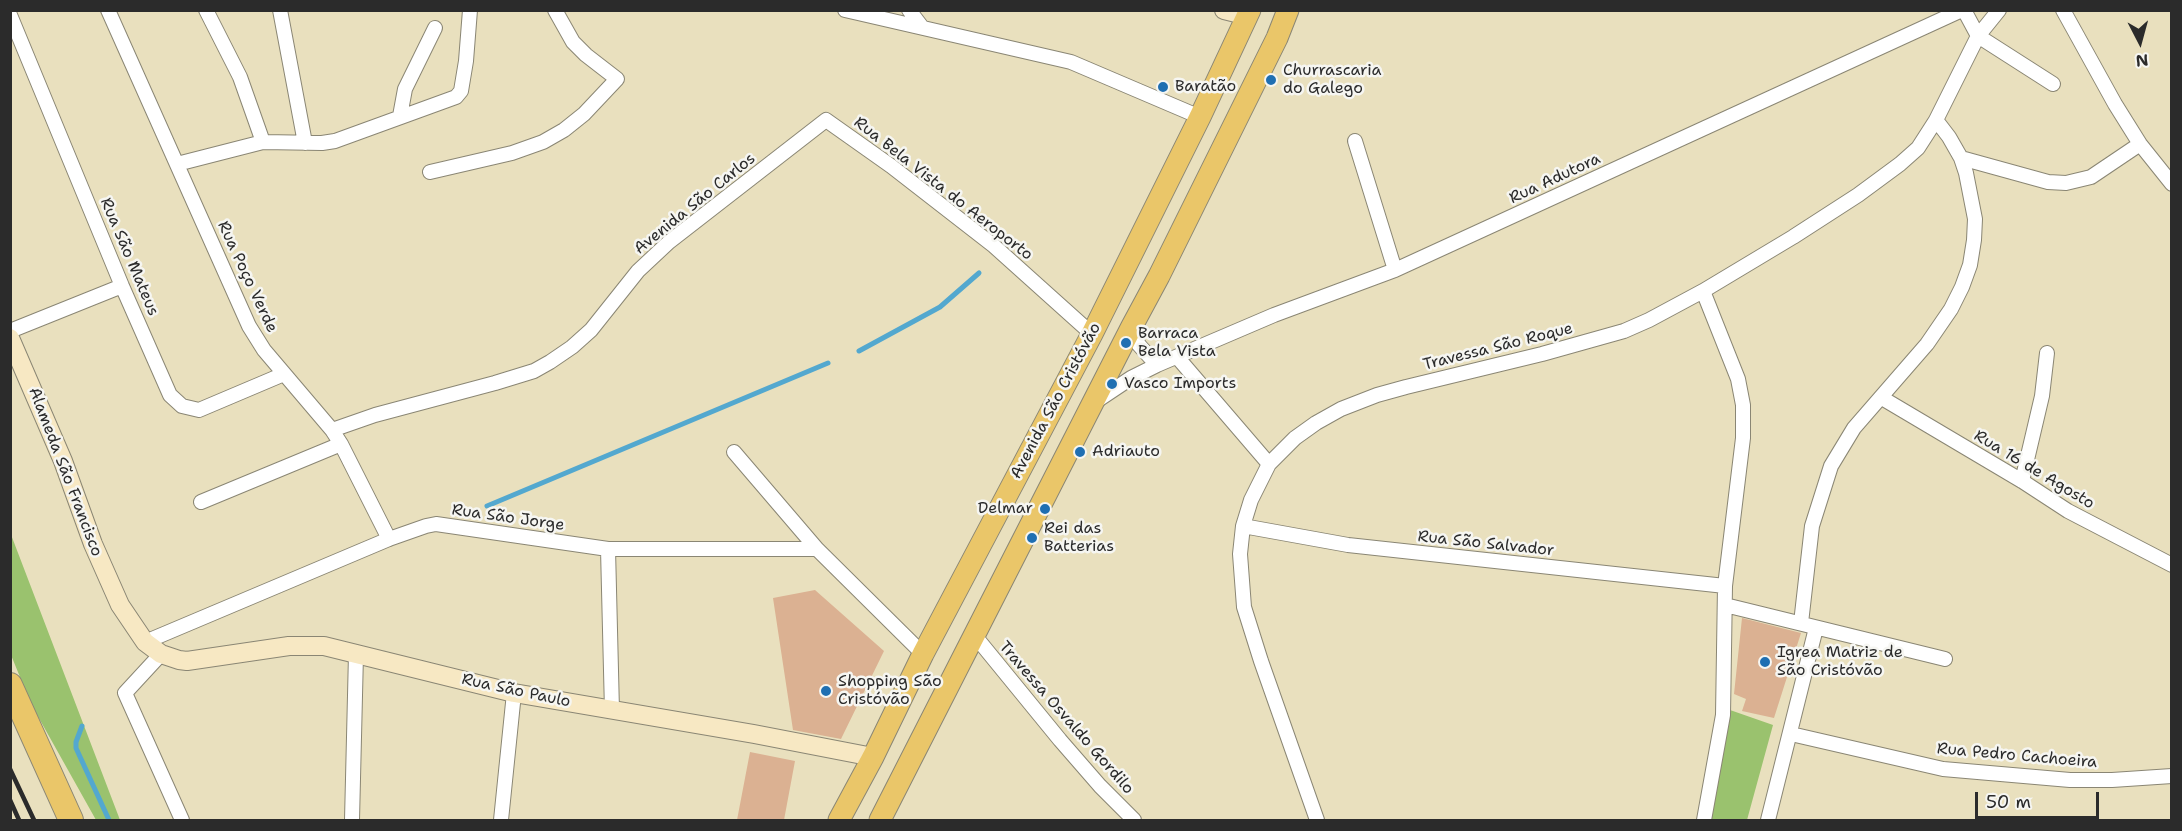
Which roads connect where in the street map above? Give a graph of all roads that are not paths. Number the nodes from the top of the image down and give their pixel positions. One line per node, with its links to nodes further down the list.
1 (108, 10): 28 (street, Rua Poço Verde)
2 (206, 10): 24 (street)
3 (280, 10): 25 (street)
4 (470, 10): 19 (street)
5 (555, 10): 29 (street)
6 (845, 10): 15 (street)
7 (909, 10): 15 (street)
8 (1224, 10): 13 (street)
9 (1288, 10): 34 (main road, Avenida São Cristóvão)
10 (1963, 10): 17 (street); 31 (street, Rua Adutora)
11 (1999, 10): 17 (street, Travessa São Roque)
12 (2063, 10): 26 (street)
13 (1249, 13): 20 (main road, Avenida São Cristóvão)
14 (10, 15): 32 (street, Rua São Mateus)
15 (922, 27): 20 (street)
16 (435, 28): 19 (street)
17 (1978, 36): 18 (street); 22 (street, Travessa São Roque)
18 (2053, 84)
19 (400, 116): 25 (street)
20 (1200, 117): 36 (main road, Avenida São Cristóvão)
21 (826, 120): 36 (street, Rua Bela Vista do Aeroporto); 44 (street, Avenida São Carlos)
22 (1936, 120): 27 (street); 33 (street, Travessa São Roque)
23 (1355, 141): 31 (street)
24 (263, 142): 25 (street); 28 (street)
25 (305, 143)
26 (2140, 144): 27 (street); 30 (street)
27 (1961, 158): 42 (street)
28 (177, 164): 41 (street, Rua Poço Verde)
29 (430, 172)
30 (2172, 184)
31 (1395, 270): 39 (street, Rua Adutora)
32 (122, 286): 35 (street); 41 (street, Rua São Mateus)
33 (1702, 291): 47 (street, Travessa São Roque); 55 (street)
34 (1131, 328): 40 (street); 43 (main road, Avenida São Cristóvão)
35 (10, 330)
36 (1092, 334): 63 (main road, Avenida São Cristóvão)
37 (10, 338): 60 (street, Alameda São Francisco)
38 (2047, 353): 48 (street)
39 (1178, 358): 40 (street, Rua Adutora); 47 (street)
40 (1157, 365): 43 (street, Rua Adutora)
41 (284, 374): 44 (street, Rua Poço Verde)
42 (1882, 398): 48 (street, Rua 16 de Agosto); 57 (street)
43 (1093, 404): 59 (main road, Avenida São Cristóvão)
44 (332, 430): 45 (street, Rua Poço Verde)
45 (341, 444): 49 (street); 51 (street, Rua Poço Verde)
46 (734, 452): 53 (street)
47 (1269, 464): 50 (street, Travessa São Roque)
48 (2022, 481): 54 (street, Rua 16 de Agosto)
49 (201, 502)
50 (1243, 526): 55 (street, Rua São Salvador); 78 (street, Travessa São Roque)
51 (388, 539): 52 (street, Rua São Jorge); 60 (street, Rua São Jorge)
52 (609, 549): 53 (street, Rua São Jorge); 67 (street)
53 (817, 549): 63 (street)
54 (2172, 566)
55 (1725, 586): 56 (street)
56 (1725, 605): 57 (street); 79 (street)
57 (1801, 623): 58 (street)
58 (1816, 628): 64 (street); 68 (street)
59 (975, 636): 76 (main road, Avenida São Cristóvão); 77 (street, Travessa Osvaldo Gordilo)
60 (146, 642): 61 (street, Alameda São Francisco)
61 (162, 654): 62 (street, Rua São Paulo); 72 (street)
62 (356, 654): 66 (street, Rua São Paulo); 73 (street)
63 (923, 654): 69 (main road, Avenida São Cristóvão)
64 (1945, 659)
65 (10, 685): 71 (highway)
66 (514, 693): 67 (street, Rua São Paulo); 74 (street)
67 (612, 711): 69 (street, Rua São Paulo)
68 (1791, 734): 70 (street, Rua Pedro Cachoeira); 80 (street)
69 (873, 757): 75 (main road, Avenida São Cristóvão)
70 (2172, 776)
71 (71, 820)
72 (182, 820)
73 (352, 820)
74 (501, 820)
75 (839, 820)
76 (880, 820)
77 (1134, 820)
78 (1317, 820)
79 (1704, 820)
80 (1768, 820)

